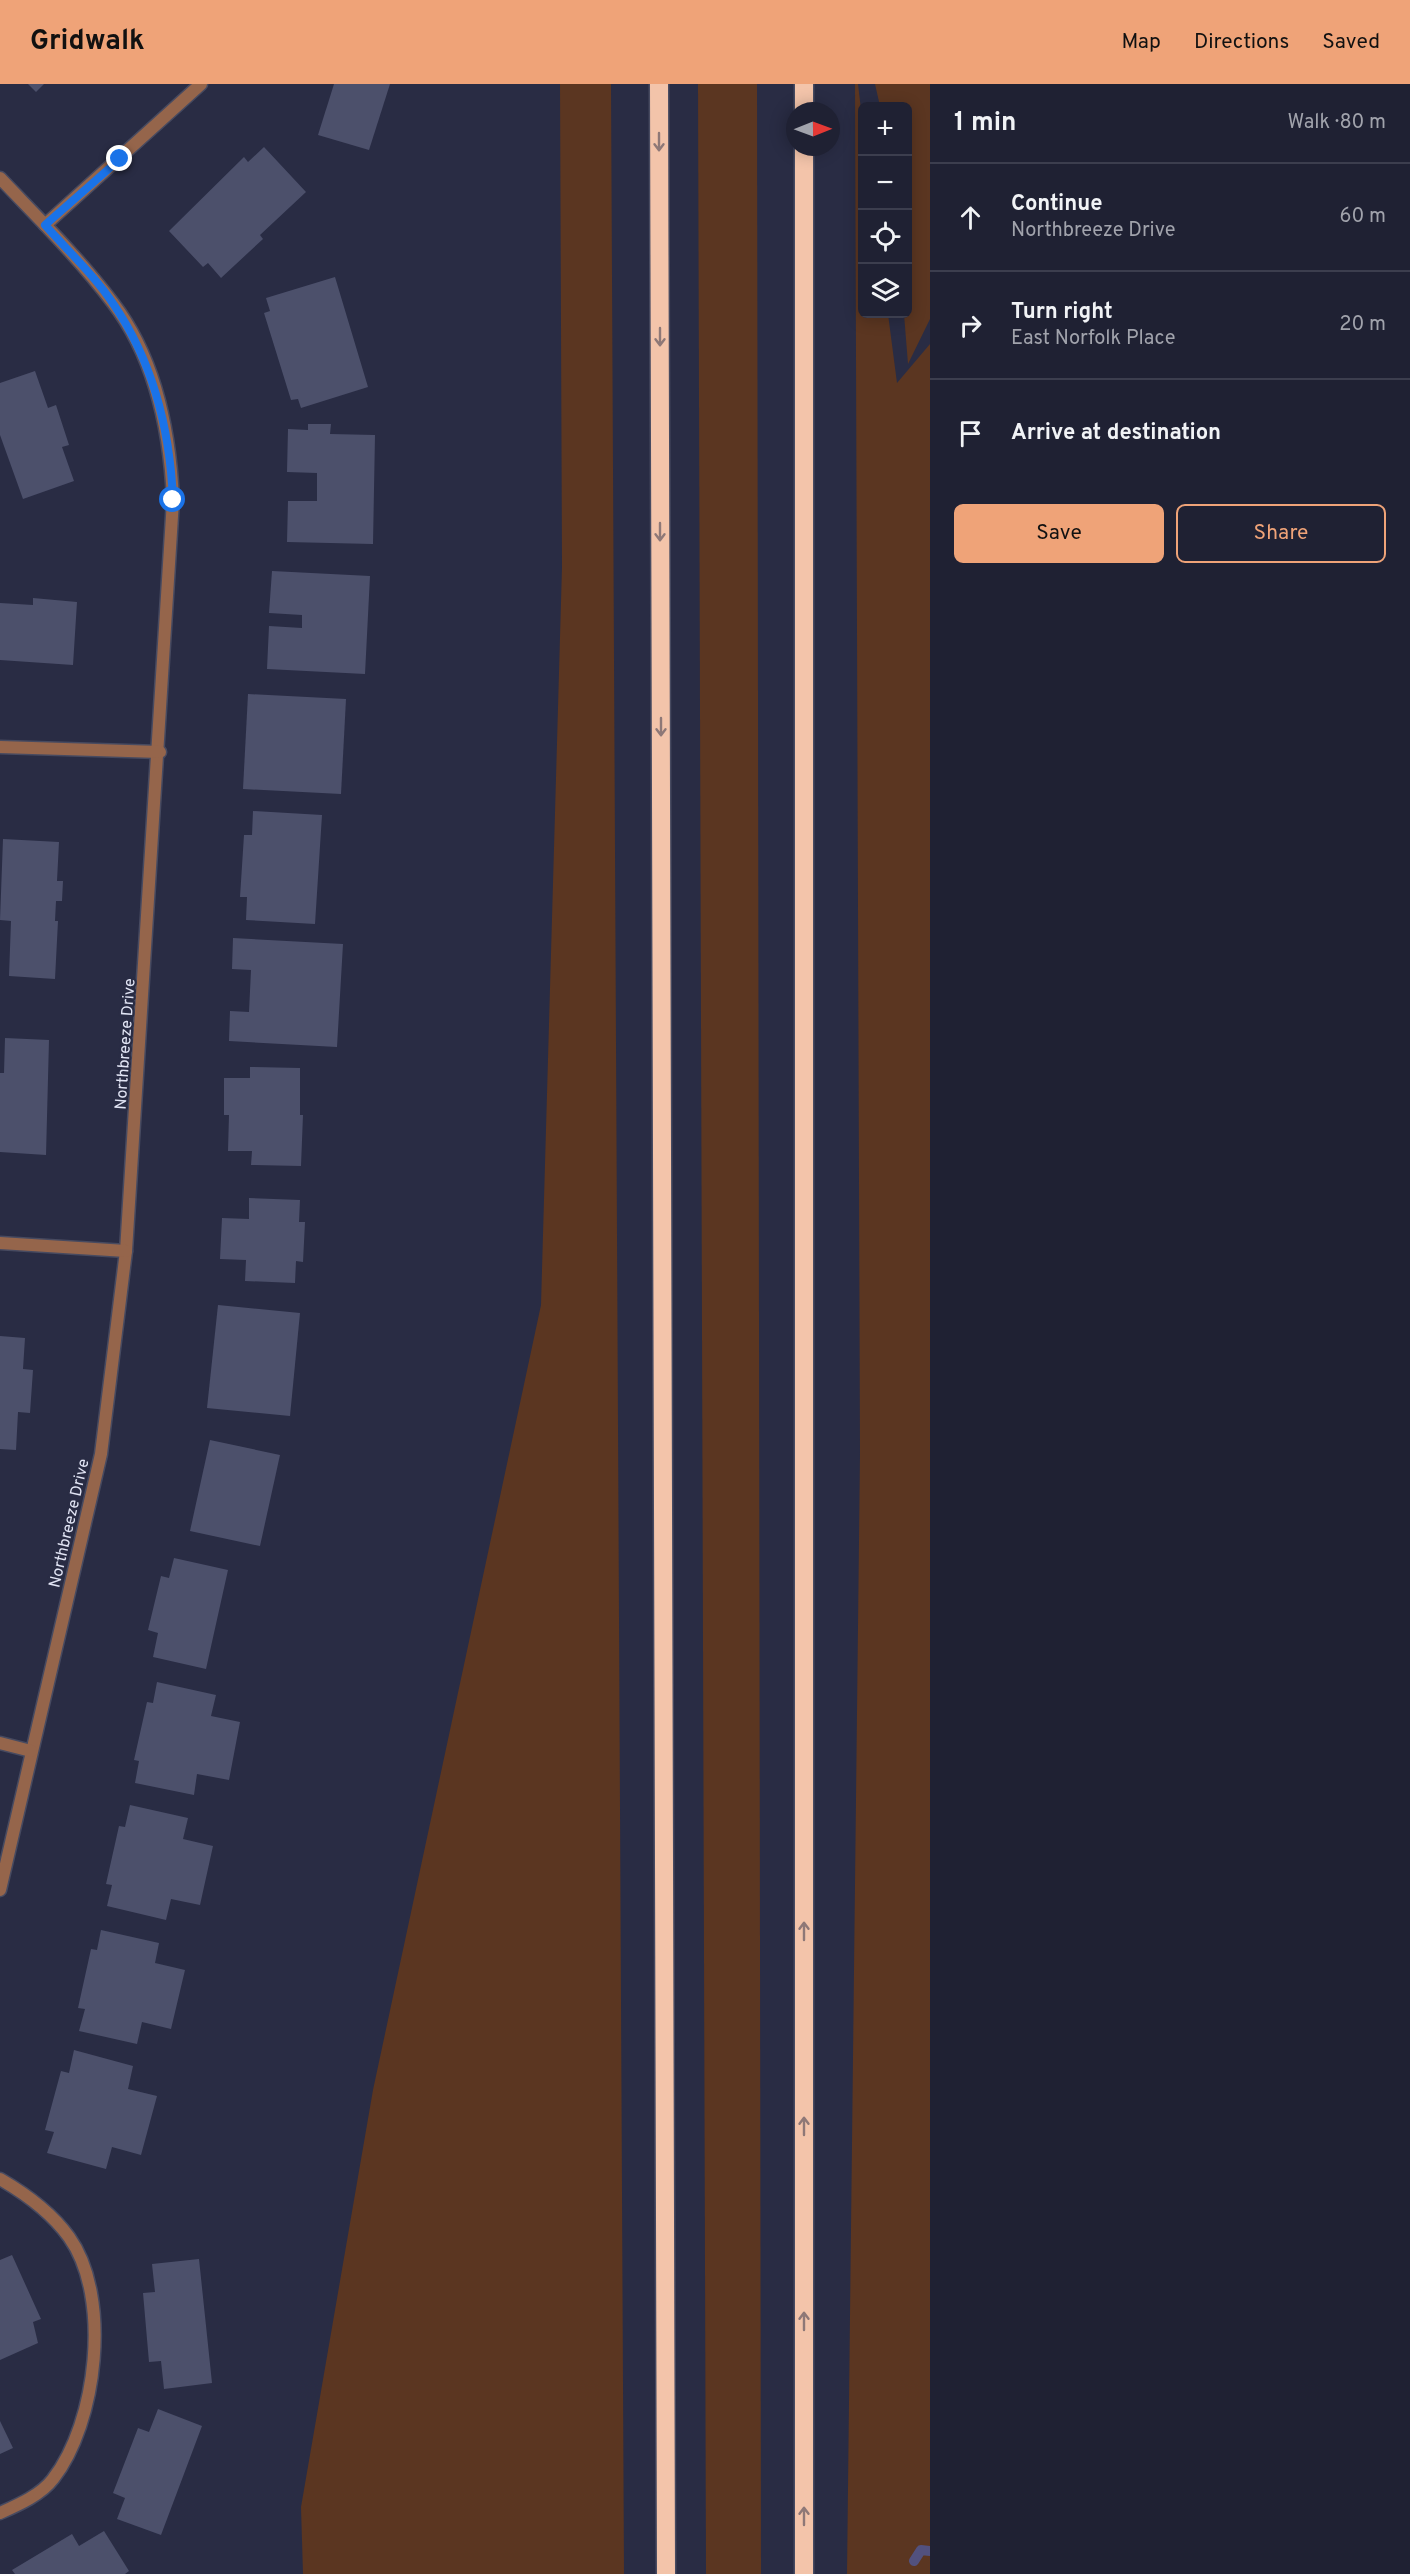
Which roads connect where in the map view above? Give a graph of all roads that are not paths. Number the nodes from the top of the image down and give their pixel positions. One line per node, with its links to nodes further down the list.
1 (201, 84): 7 (street)
2 (659, 84): 17 (highway, one-way to 17)
3 (804, 84): 4 (highway)
4 (804, 102)
5 (804, 156): 18 (highway, one-way to 5)
6 (0, 178): 7 (street, Northbreeze Drive)
7 (45, 225): 9 (street, Northbreeze Drive)
8 (0, 747): 9 (street)
9 (160, 752): 11 (street, Northbreeze Drive)
10 (0, 1243): 11 (street)
11 (126, 1251): 13 (street, Northbreeze Drive)
12 (0, 1743): 13 (street)
13 (31, 1751): 14 (street, Northbreeze Drive)
14 (0, 1890)
15 (0, 2179): 16 (street)
16 (0, 2513)
17 (666, 2574)
18 (804, 2574)

